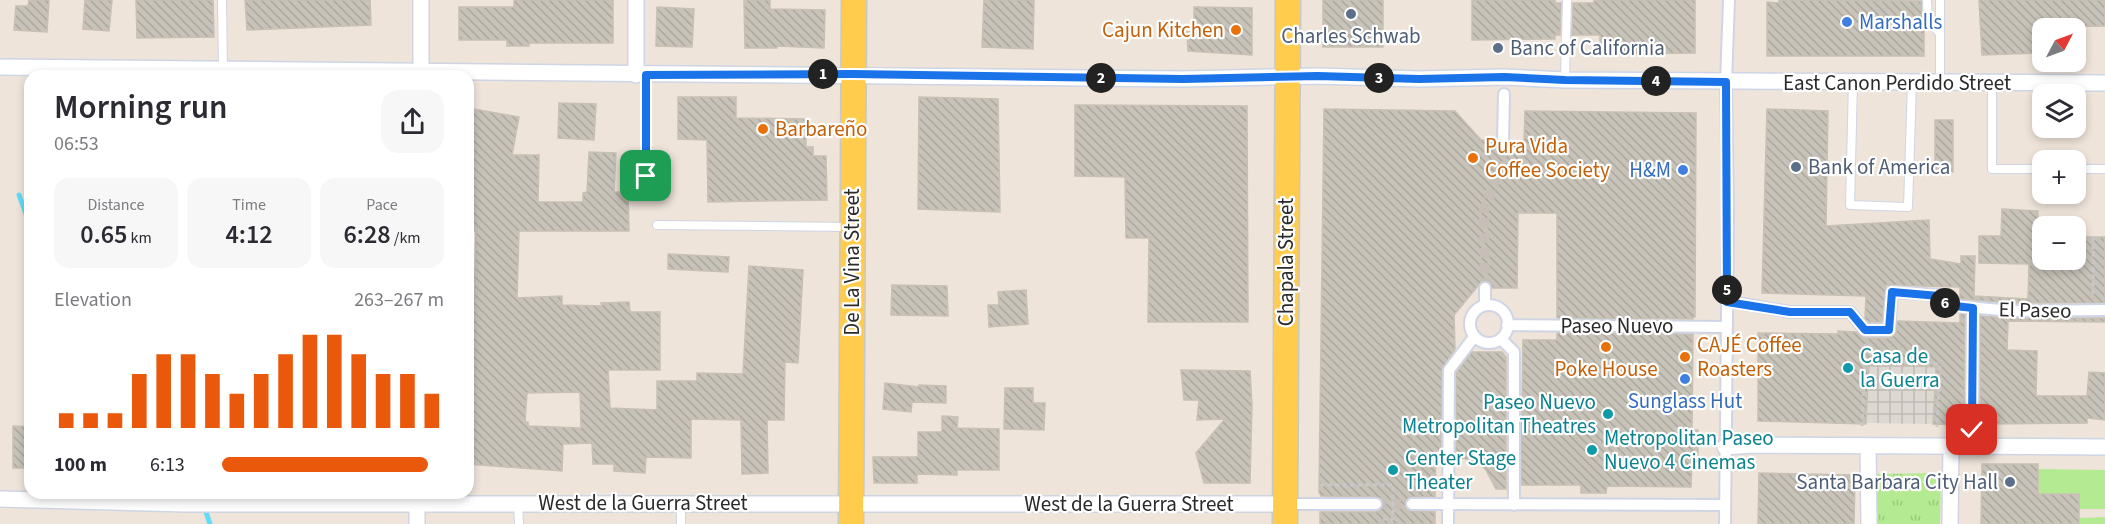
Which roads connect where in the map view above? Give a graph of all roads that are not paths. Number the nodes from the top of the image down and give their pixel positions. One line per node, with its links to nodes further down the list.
1 (222, 0): 12 (lane)
2 (421, 0): 13 (street)
3 (636, 0): 16 (street)
4 (854, 0): 15 (main road, De La Vina Street)
5 (1288, 0): 17 (main road, Chapala Street)
6 (1567, 0): 18 (lane)
7 (1729, 0): 19 (street)
8 (1927, 0): 10 (lane)
9 (1940, 0): 10 (lane)
10 (1940, 34): 21 (lane)
11 (0, 68): 12 (street, East Canon Perdido Street)
12 (223, 70)
13 (421, 70)
14 (474, 74): 16 (street, East Canon Perdido Street)
15 (853, 74): 16 (street, East Canon Perdido Street); 17 (street, East Canon Perdido Street); 32 (main road, De La Vina Street)
16 (641, 75): 30 (lane)
17 (1286, 78): 18 (street, East Canon Perdido Street); 60 (main road, Chapala Street)
18 (1565, 80): 19 (street, East Canon Perdido Street)
19 (1726, 82): 20 (street, East Canon Perdido Street); 34 (street)
20 (1853, 82): 22 (street, East Canon Perdido Street); 22 (lane)
21 (1940, 82): 22 (street, East Canon Perdido Street); 24 (street, East Canon Perdido Street)
22 (1912, 83)
23 (2105, 83): 24 (street, East Canon Perdido Street)
24 (1992, 84): 27 (lane)
25 (1504, 94): 26 (street)
26 (1503, 141)
27 (2032, 169)
28 (2086, 169): 29 (lane)
29 (2105, 169)
30 (646, 176)
31 (657, 225): 32 (lane)
32 (852, 227): 59 (main road, De La Vina Street)
33 (1485, 288): 35 (street)
34 (1727, 302): 36 (street, El Paseo); 39 (street)
35 (1485, 305): 38 (street); 40 (street)
36 (1973, 308): 37 (street, El Paseo); 42 (street)
37 (2105, 310)
38 (1507, 325): 39 (street, Paseo Nuevo); 41 (street)
39 (1726, 327): 44 (street)
40 (1474, 337): 41 (street); 56 (street)
41 (1501, 339): 57 (street)
42 (1972, 430)
43 (1868, 446): 44 (street); 45 (street); 66 (street)
44 (1725, 447): 58 (street)
45 (1951, 447): 46 (street); 67 (street)
46 (2105, 447)
47 (0, 499): 51 (street, West de la Guerra Street)
48 (326, 499): 51 (street, West de la Guerra Street)
49 (417, 499): 61 (street)
50 (434, 499): 52 (street, West de la Guerra Street)
51 (236, 500)
52 (518, 504): 53 (street, West de la Guerra Street); 62 (lane)
53 (681, 504): 59 (street, West de la Guerra Street); 63 (lane)
54 (1376, 504): 60 (street)
55 (1412, 504): 56 (street)
56 (1448, 504): 57 (street); 64 (street)
57 (1514, 505): 58 (street)
58 (1725, 505): 65 (street)
59 (851, 514): 60 (street, West de la Guerra Street)
60 (1285, 514)
61 (417, 524)
62 (519, 524)
63 (681, 524)
64 (1448, 524)
65 (1725, 524)
66 (1869, 524)
67 (1950, 524)

